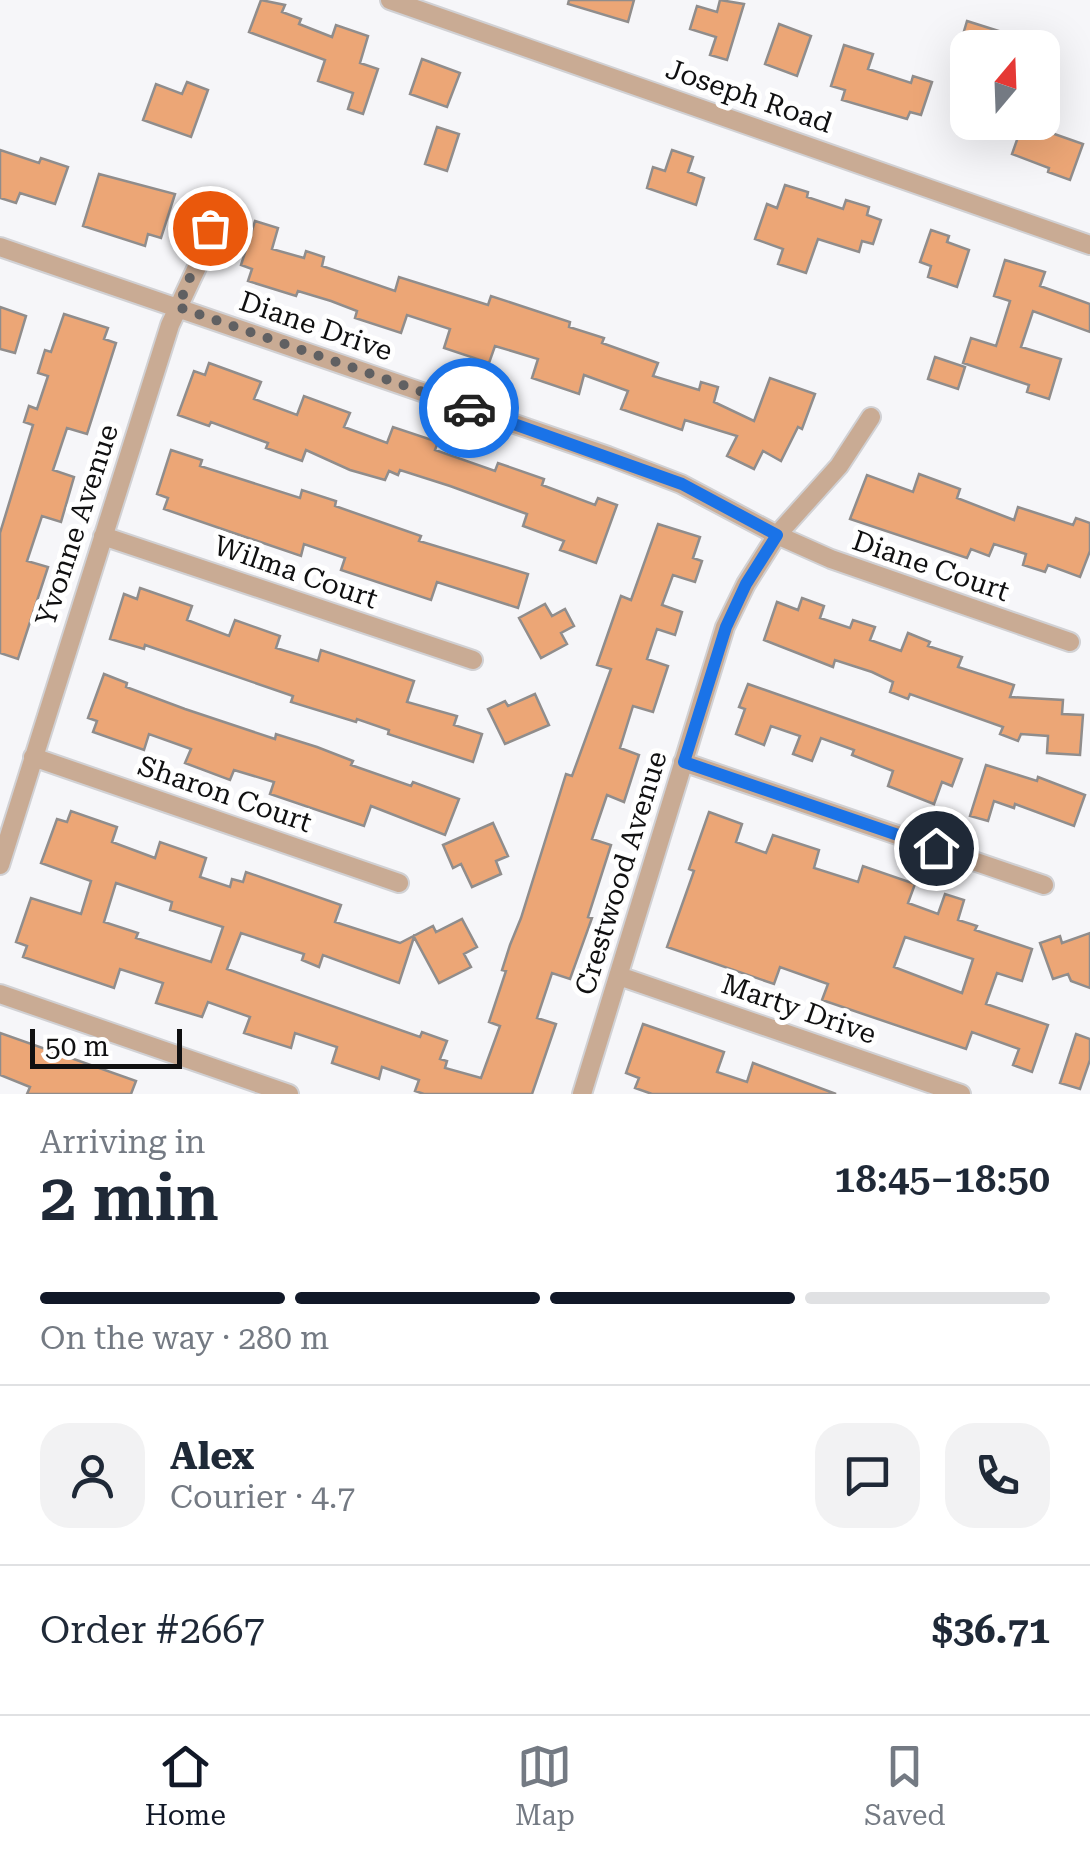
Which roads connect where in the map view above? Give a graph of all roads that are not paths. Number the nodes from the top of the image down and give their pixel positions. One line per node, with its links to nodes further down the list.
1 (390, 0): 3 (street, Joseph Road)
2 (218, 206): 5 (street, Yvonne Avenue)
3 (1090, 244)
4 (0, 247): 5 (street, Diane Drive)
5 (178, 307): 7 (street, Diane Drive); 8 (street, Yvonne Avenue)
6 (872, 418): 7 (street, Crestwood Avenue)
7 (777, 535): 9 (street, Diane Court); 12 (street, Crestwood Avenue)
8 (102, 536): 10 (street, Wilma Court); 11 (street, Yvonne Avenue)
9 (1070, 642)
10 (473, 660)
11 (33, 757): 13 (street, Yvonne Avenue); 14 (street, Sharon Court)
12 (684, 762): 15 (street); 16 (street, Crestwood Avenue)
13 (0, 865)
14 (400, 883)
15 (1044, 885)
16 (619, 976): 19 (street, Crestwood Avenue); 20 (street, Marty Drive)
17 (0, 994): 18 (street)
18 (289, 1094)
19 (582, 1094)
20 (961, 1094)

